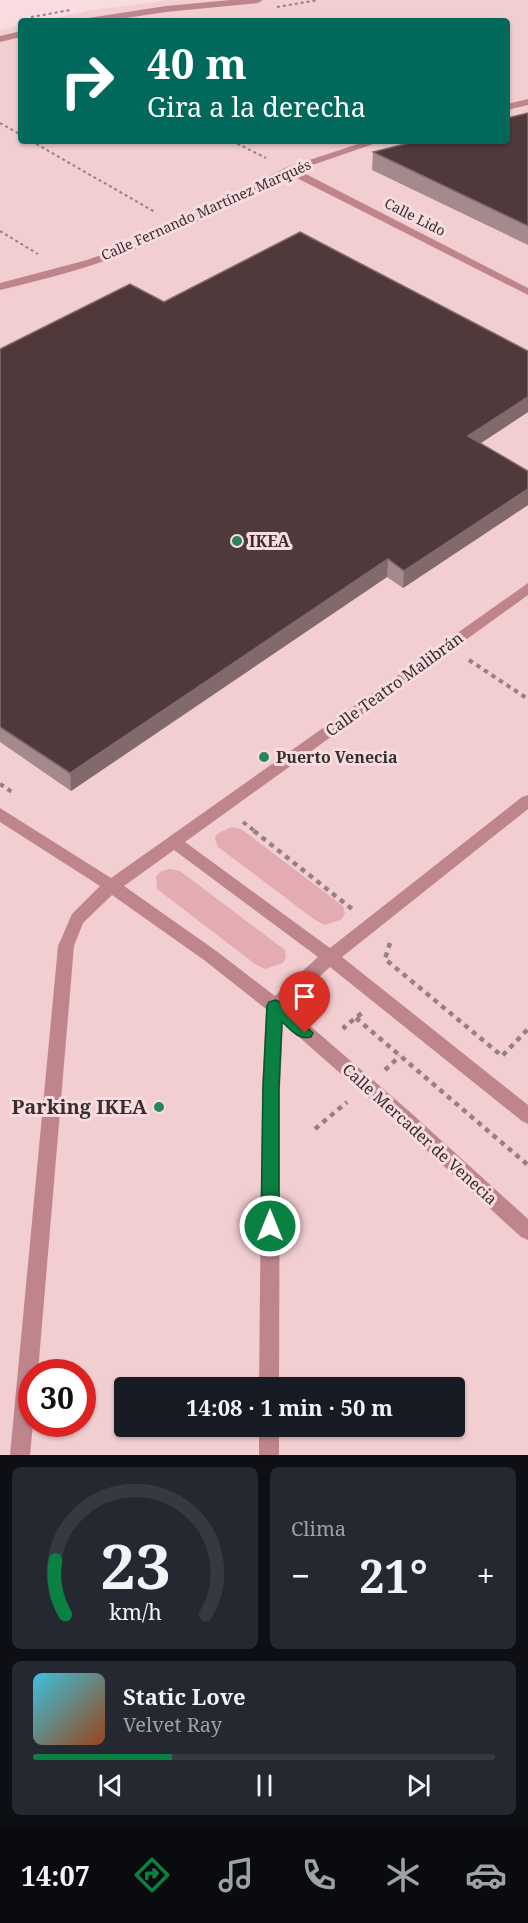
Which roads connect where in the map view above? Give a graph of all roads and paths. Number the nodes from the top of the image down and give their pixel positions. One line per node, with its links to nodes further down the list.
1 (258, 0): 4 (street)
2 (75, 9): 3 (path)
3 (26, 18)
4 (108, 18)
5 (18, 35): 6 (street)
6 (0, 39)
7 (528, 102): 8 (street)
8 (510, 106)
9 (0, 123): 10 (path)
10 (18, 133)
11 (36, 144): 15 (path)
12 (238, 144): 14 (path)
13 (368, 144): 14 (street, Calle Fernando Martínez Marqués)
14 (289, 170): 15 (street, Calle Fernando Martínez Marqués); 19 (street, Calle Lido)
15 (179, 226): 17 (street, Calle Fernando Martínez Marqués)
16 (0, 231): 17 (path)
17 (64, 270): 18 (street, Calle Fernando Martínez Marqués)
18 (0, 287)
19 (528, 292)
20 (528, 588): 21 (street, Calle Teatro Malibrán)
21 (448, 645): 22 (path); 25 (street, Calle Teatro Malibrán)
22 (528, 699)
23 (528, 801): 27 (street)
24 (0, 814): 26 (street)
25 (173, 842): 26 (street, Calle Teatro Malibrán); 27 (street)
26 (113, 885): 28 (street, Calle Mercader de Venecia); 37 (street, Calle Teatro Malibrán)
27 (330, 957): 28 (street); 32 (street)
28 (275, 1006): 34 (street, Calle Mercader de Venecia); 35 (street)
29 (356, 1018): 33 (path)
30 (528, 1029): 31 (path)
31 (521, 1035)
32 (528, 1116)
33 (528, 1165)
34 (528, 1231)
35 (269, 1377)
36 (269, 1437): 38 (street)
37 (20, 1455)
38 (269, 1455)

